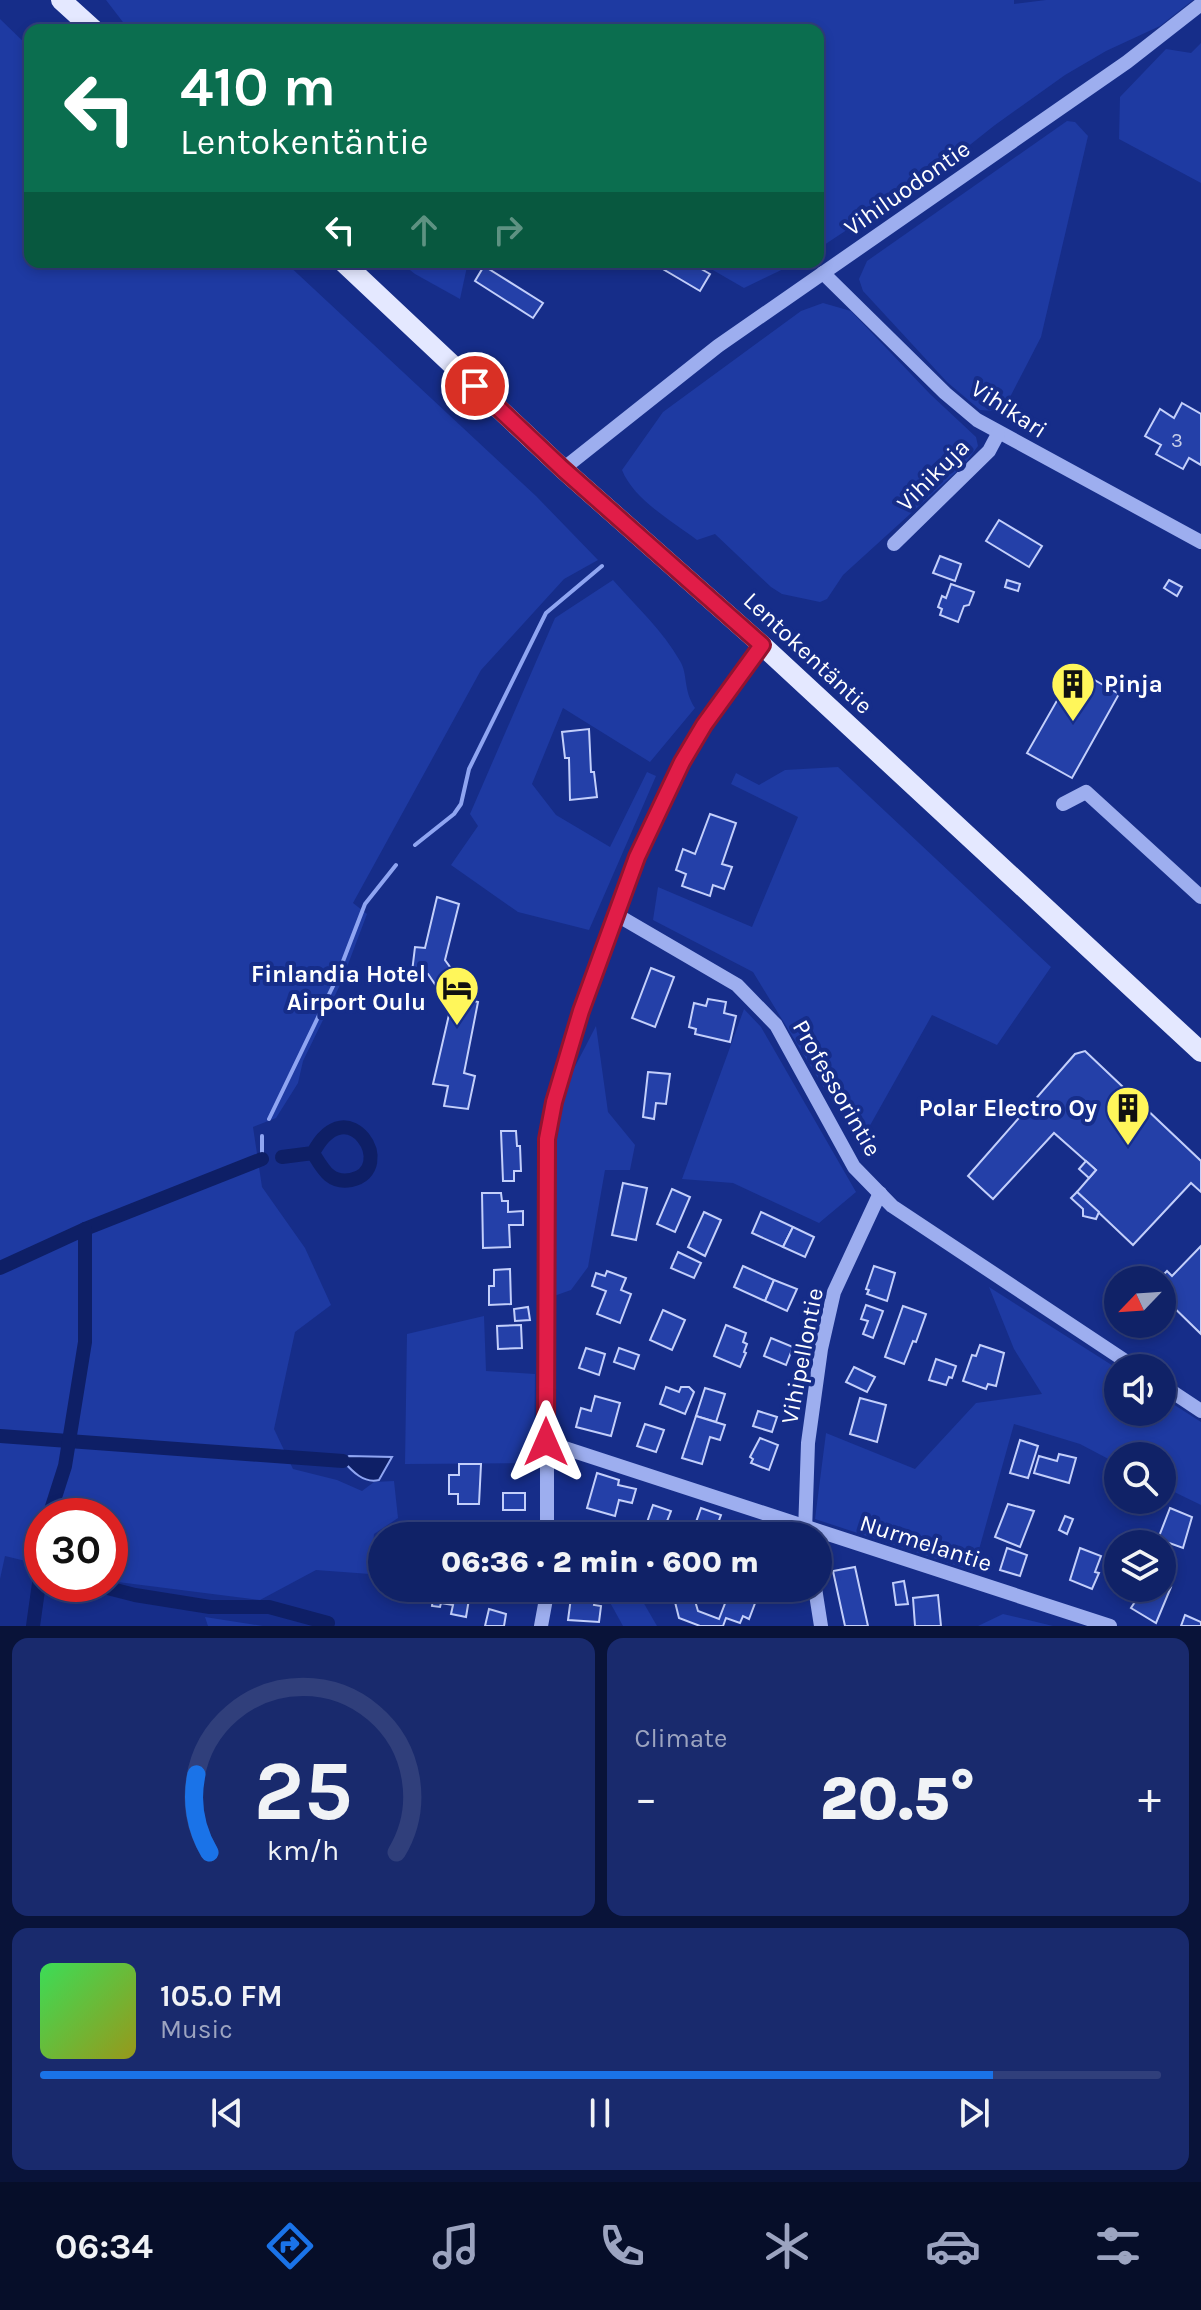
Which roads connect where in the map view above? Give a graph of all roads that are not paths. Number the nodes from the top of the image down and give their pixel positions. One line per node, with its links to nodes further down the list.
1 (61, 0): 3 (main road)
2 (1201, 4): 5 (street, Vihiluodontie)
3 (87, 24)
4 (349, 268): 7 (main road, Lentokentäntie)
5 (823, 273): 6 (street, Vihikari); 7 (street, Vihiluodontie)
6 (998, 434): 8 (street, Vihikari); 9 (street, Vihikuja)
7 (563, 469): 10 (main road, Lentokentäntie)
8 (1201, 542)
9 (894, 544)
10 (762, 645): 13 (street); 14 (main road, Lentokentäntie)
11 (1063, 804): 12 (street)
12 (1201, 897)
13 (617, 915): 15 (street, Professorintie); 19 (street)
14 (1201, 1052)
15 (880, 1193): 16 (street, Professorintie); 22 (street, Vihipellontie)
16 (1115, 1354)
17 (1176, 1394): 18 (street)
18 (1201, 1411)
19 (546, 1442): 20 (street); 21 (street, Nurmelantie)
20 (547, 1522)
21 (778, 1522)
22 (804, 1522)
23 (832, 1540): 28 (street, Nurmelantie)
24 (545, 1602): 26 (street)
25 (817, 1602): 27 (street)
26 (541, 1626)
27 (821, 1626)
28 (1110, 1626)

